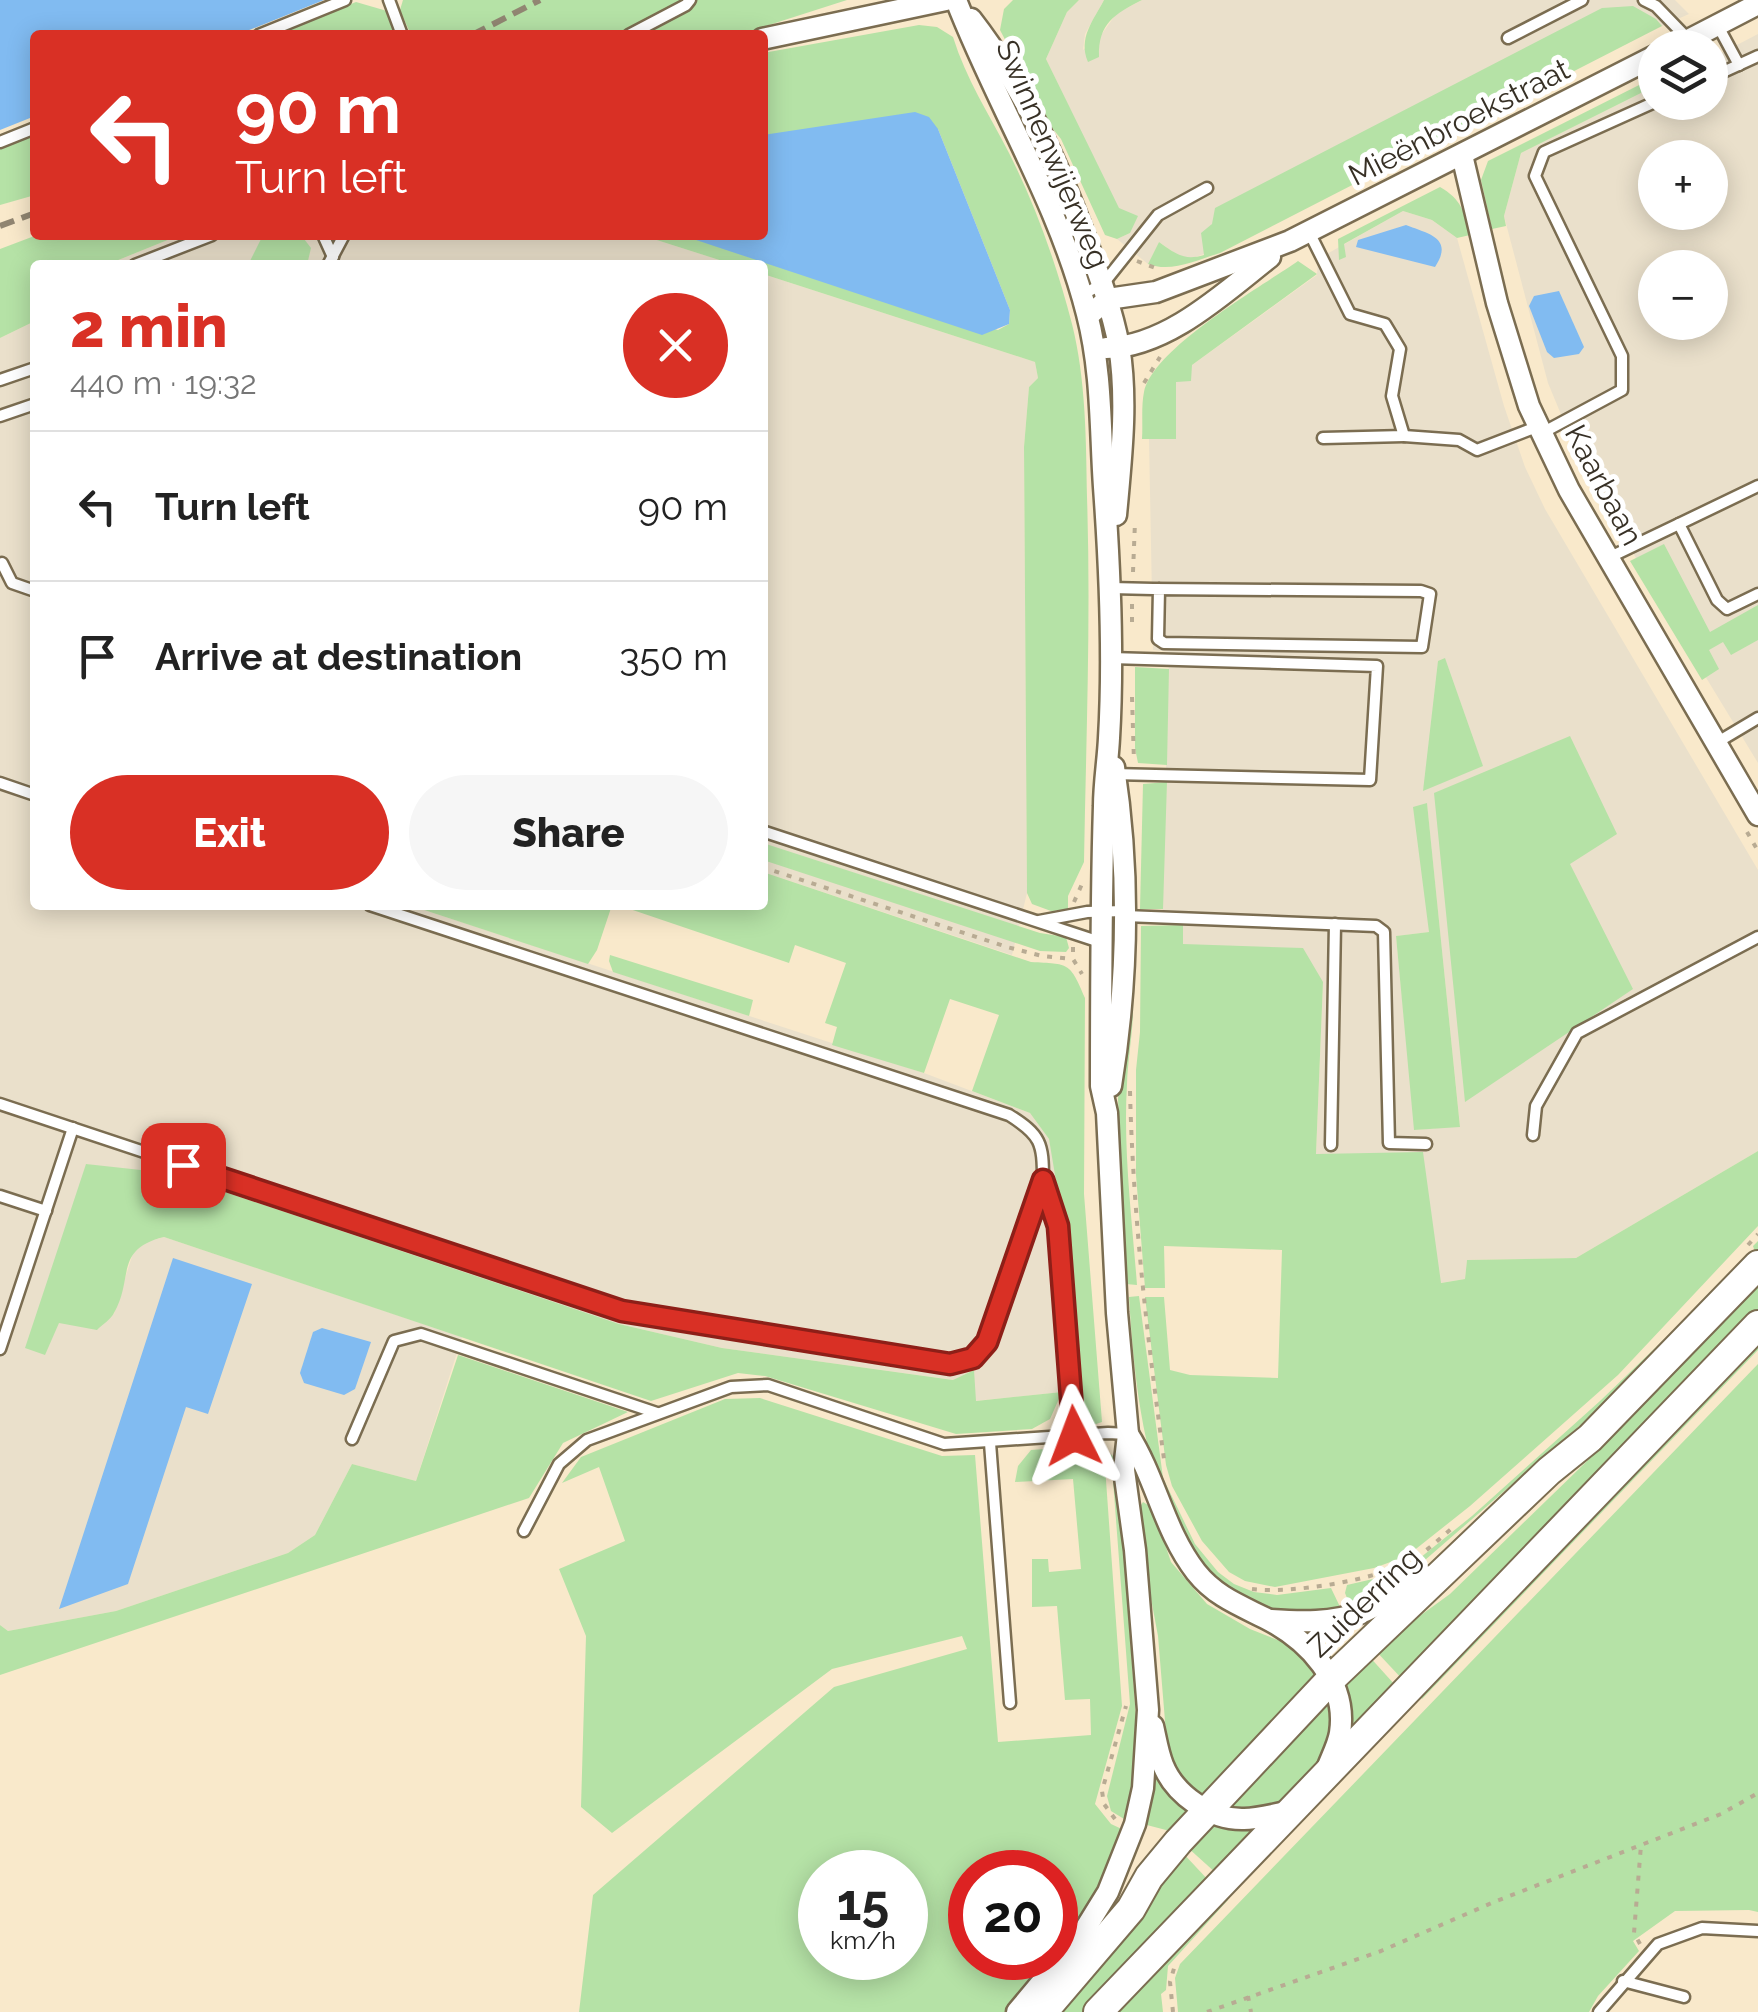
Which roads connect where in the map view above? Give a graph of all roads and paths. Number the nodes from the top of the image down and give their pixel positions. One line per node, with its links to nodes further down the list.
1 (345, 0): 10 (lane)
2 (389, 0): 11 (lane)
3 (690, 0): 12 (lane)
4 (946, 0): 15 (street)
5 (956, 0): 29 (street, Swinnenwijerweg); 30 (street, Swinnenwijerweg)
6 (1582, 0): 16 (lane)
7 (1644, 0): 13 (lane)
8 (1758, 4): 9 (street)
9 (1718, 25): 14 (street); 19 (lane)
10 (272, 30)
11 (400, 30)
12 (638, 30)
13 (1671, 30)
14 (1708, 30)
15 (768, 38)
16 (1508, 38)
17 (1758, 56): 19 (lane)
18 (1638, 65): 24 (street, Mieënbroekstraat)
19 (1738, 65): 20 (lane)
20 (1728, 70)
21 (1638, 110): 39 (lane)
22 (30, 130): 23 (lane)
23 (0, 142)
24 (1462, 154): 26 (street, Mieënbroekstraat); 39 (street, Kaarbaan)
25 (1207, 188): 29 (lane)
26 (1300, 236): 29 (street, Mieënbroekstraat); 31 (street, Mieënbroekstraat); 40 (lane)
27 (199, 240): 28 (lane)
28 (148, 260)
29 (1106, 292): 30 (street); 31 (street, Swinnenwijerweg)
30 (1084, 305): 32 (street, Swinnenwijerweg)
31 (1119, 348): 32 (street, Mieënbroekstraat); 47 (street, Swinnenwijerweg)
32 (1094, 349): 47 (street, Swinnenwijerweg)
33 (1163, 354): 36 (path)
34 (30, 370): 35 (lane)
35 (0, 380)
36 (1142, 388)
37 (30, 406): 38 (lane)
38 (0, 416)
39 (1540, 430): 40 (lane); 45 (street, Kaarbaan)
40 (1404, 436): 41 (lane)
41 (1322, 438)
42 (1758, 486): 44 (lane)
43 (1135, 522): 49 (path)
44 (1679, 524): 45 (lane); 51 (lane)
45 (1608, 558): 56 (street, Kaarbaan)
46 (2, 564): 48 (lane)
47 (1110, 580): 49 (lane); 52 (street, Swinnenwijerweg)
48 (6, 583)
49 (1132, 588): 50 (lane); 53 (path)
50 (1159, 589): 50 (lane)
51 (1758, 594)
52 (1110, 658): 53 (lane); 57 (street, Swinnenwijerweg)
53 (1132, 659): 57 (lane)
54 (1132, 695): 57 (path)
55 (1758, 718): 56 (lane)
56 (1716, 743): 60 (street, Kaarbaan)
57 (1119, 774): 64 (street, Swinnenwijerweg); 65 (street, Swinnenwijerweg)
58 (0, 784): 59 (lane)
59 (30, 793)
60 (1758, 816)
61 (768, 833): 66 (lane)
62 (768, 869): 71 (path)
63 (385, 910): 79 (lane)
64 (1102, 911): 65 (lane); 66 (lane); 70 (street, Swinnenwijerweg)
65 (1124, 913): 67 (lane); 69 (street, Swinnenwijerweg)
66 (1038, 922): 70 (lane)
67 (1335, 924): 77 (lane); 78 (lane)
68 (1758, 936): 76 (lane)
69 (1124, 942): 70 (lane); 74 (street, Swinnenwijerweg)
70 (1102, 943): 74 (street, Swinnenwijerweg)
71 (1072, 959)
72 (1130, 1084): 91 (path)
73 (0, 1104): 75 (lane)
74 (1107, 1113): 87 (street, Swinnenwijerweg)
75 (73, 1128): 79 (lane); 81 (lane)
76 (1534, 1135)
77 (1426, 1144)
78 (1331, 1145)
79 (1043, 1180): 88 (lane)
80 (0, 1196): 81 (lane)
81 (46, 1211): 85 (lane)
82 (1758, 1234): 83 (path)
83 (1752, 1256): 94 (main road, Zuiderring)
84 (1758, 1325): 100 (main road)
85 (1, 1345)
86 (658, 1413): 89 (lane); 90 (lane); 93 (lane)
87 (1128, 1434): 88 (lane); 96 (street, Swinnenwijerweg); 99 (street, Swinnenwijerweg)
88 (1074, 1436): 90 (lane)
89 (352, 1439)
90 (990, 1443): 98 (lane)
91 (1164, 1460)
92 (1455, 1526): 95 (path)
93 (524, 1531)
94 (1439, 1575): 96 (street, Swinnenwijerweg); 97 (main road, Zuiderring)
95 (1250, 1589)
96 (1268, 1619): 97 (street, Swinnenwijerweg)
97 (1332, 1678): 100 (street); 102 (main road, Zuiderring)
98 (1010, 1702)
99 (1148, 1710): 102 (street, Swinnenwijerweg); 111 (street, Swinnenwijerweg)
100 (1324, 1776): 103 (main road)
101 (1758, 1793): 104 (path)
102 (1207, 1810): 103 (street); 112 (main road, Zuiderring)
103 (1291, 1811): 113 (main road)
104 (1641, 1845): 106 (path); 108 (path)
105 (1758, 1931): 106 (lane)
106 (1646, 1956): 107 (lane)
107 (1623, 1981): 109 (lane); 110 (lane)
108 (1248, 1996): 114 (path); 115 (path)
109 (1684, 1997)
110 (1601, 2011)
111 (1017, 2012)
112 (1043, 2012)
113 (1098, 2012)
114 (1207, 2012)
115 (1250, 2012)

